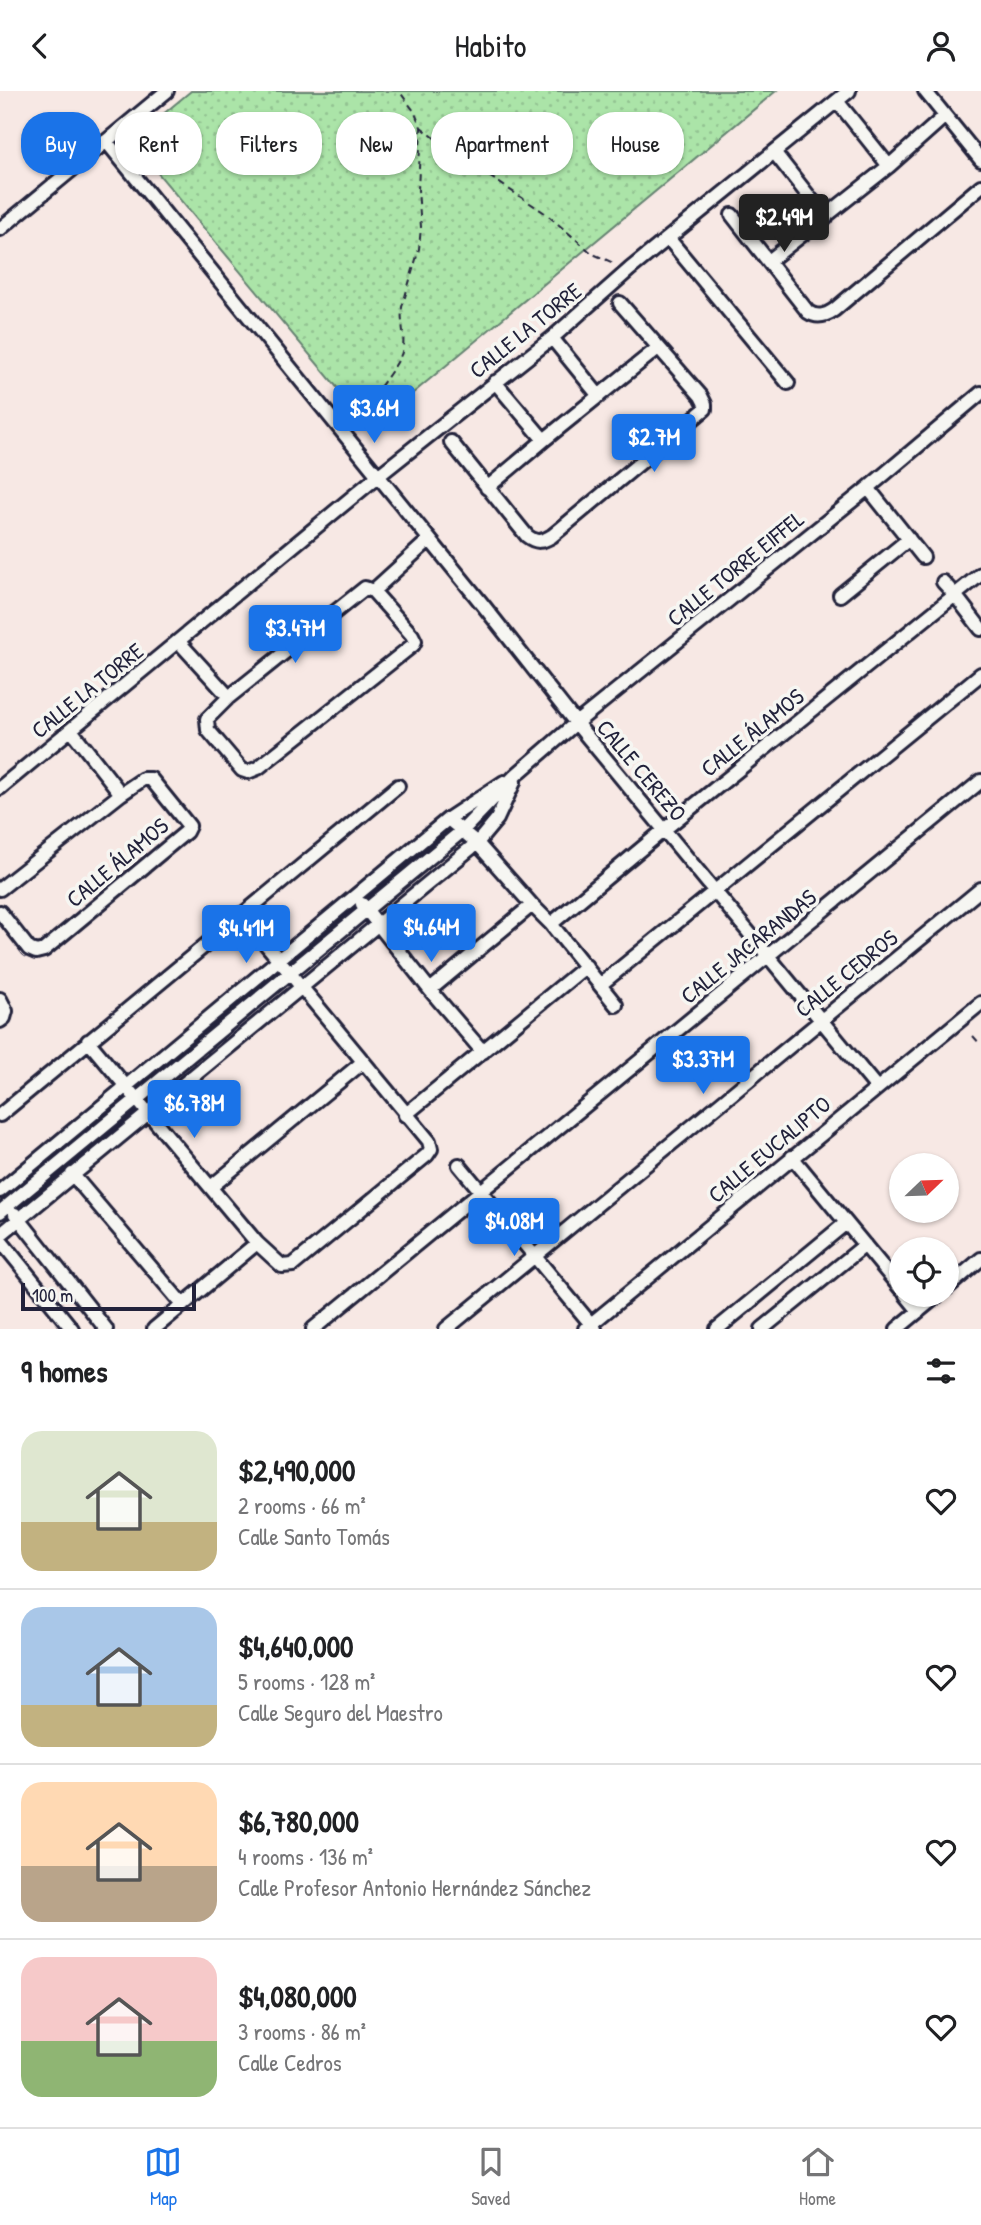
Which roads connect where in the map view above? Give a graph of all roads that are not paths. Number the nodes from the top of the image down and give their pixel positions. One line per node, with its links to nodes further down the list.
1 (167, 91): 6 (street)
2 (849, 91): 4 (street, CALLE LA TORRE)
3 (925, 91): 5 (street)
4 (836, 101): 7 (street, CALLE LA TORRE); 9 (street)
5 (945, 116): 8 (street); 9 (street)
6 (106, 141): 13 (street); 25 (street, CALLE CEREZO)
7 (774, 152): 12 (street); 14 (street, CALLE LA TORRE)
8 (981, 160)
9 (889, 166): 12 (street)
10 (981, 186): 15 (street)
11 (732, 215): 15 (street)
12 (826, 218): 15 (street)
13 (0, 229)
14 (668, 238): 17 (street, CALLE LA TORRE); 20 (street)
15 (769, 261)
16 (620, 303): 18 (street)
17 (552, 338): 19 (street, CALLE LA TORRE); 22 (street)
18 (657, 348): 22 (street); 26 (street)
19 (495, 382): 23 (street); 25 (street, CALLE LA TORRE)
20 (788, 383)
21 (981, 393): 27 (street, CALLE TORRE EIFFEL)
22 (599, 395): 23 (street)
23 (544, 440): 26 (street)
24 (451, 442): 26 (street)
25 (378, 476): 29 (street, CALLE CEREZO); 37 (street, CALLE LA TORRE)
26 (488, 488)
27 (868, 488): 28 (street); 40 (street, CALLE TORRE EIFFEL)
28 (909, 539): 30 (street); 34 (street)
29 (429, 540): 33 (street); 40 (street, CALLE CEREZO)
30 (923, 557)
31 (981, 574): 35 (street, CALLE ÁLAMOS)
32 (943, 582): 35 (street)
33 (373, 591): 39 (street); 39 (street)
34 (840, 595)
35 (955, 595): 36 (street); 48 (street, CALLE ÁLAMOS)
36 (981, 629)
37 (179, 642): 39 (street); 41 (street, CALLE LA TORRE)
38 (981, 674): 53 (street)
39 (229, 697)
40 (576, 723): 42 (street, CALLE TORRE EIFFEL); 48 (street, CALLE CEREZO)
41 (71, 730): 45 (street, CALLE LA TORRE); 46 (street)
42 (516, 775): 47 (street); 49 (street); 50 (street)
43 (981, 781): 61 (street, CALLE JACARANDAS)
44 (398, 786): 58 (street)
45 (0, 788)
46 (121, 794): 51 (street, CALLE ÁLAMOS); 57 (street, CALLE ÁLAMOS)
47 (448, 819): 49 (street); 54 (street)
48 (665, 829): 53 (street, CALLE CEREZO); 60 (street, CALLE ÁLAMOS)
49 (462, 831): 50 (street); 56 (street)
50 (477, 843): 55 (street); 59 (street)
51 (0, 889)
52 (981, 889): 72 (street, CALLE CEDROS)
53 (716, 893): 61 (street, CALLE CEREZO); 65 (street)
54 (355, 896): 56 (street); 62 (street)
55 (531, 905): 60 (street); 67 (street)
56 (366, 909): 59 (street); 64 (street)
57 (0, 912)
58 (241, 915): 62 (street); 73 (street)
59 (377, 924): 66 (street); 67 (street)
60 (551, 924): 63 (street)
61 (768, 957): 72 (street, CALLE CEREZO); 86 (street, CALLE JACARANDAS)
62 (278, 960): 64 (street); 76 (street)
63 (586, 967): 65 (street); 74 (street)
64 (290, 974): 66 (street); 78 (street)
65 (600, 985): 70 (street)
66 (301, 988): 75 (street); 79 (street)
67 (430, 990): 74 (street)
68 (0, 999): 71 (street)
69 (981, 1003): 77 (street, CALLE EUCALIPTO)
70 (615, 1005)
71 (2, 1020)
72 (821, 1021): 77 (street, CALLE CEREZO); 93 (street, CALLE CEDROS)
73 (88, 1041): 76 (street); 80 (street)
74 (483, 1052): 81 (street)
75 (363, 1062): 81 (street); 85 (street)
76 (127, 1086): 78 (street); 87 (street)
77 (877, 1088): 82 (street, CALLE EUCALIPTO)
78 (137, 1099): 79 (street); 87 (street)
79 (149, 1112): 84 (street); 85 (street)
80 (0, 1115)
81 (405, 1115): 91 (street)
82 (792, 1157): 89 (street); 101 (street, CALLE EUCALIPTO)
83 (459, 1165): 86 (street)
84 (72, 1174): 88 (street); 97 (street)
85 (211, 1187): 91 (street)
86 (481, 1191): 93 (street); 105 (street, CALLE JACARANDAS)
87 (2, 1201): 88 (street)
88 (18, 1219): 90 (street); 103 (street)
89 (846, 1223): 92 (street); 107 (street)
90 (0, 1237): 102 (street)
91 (257, 1243): 97 (street)
92 (865, 1245): 95 (street); 108 (street)
93 (534, 1257): 101 (street); 106 (street, CALLE CEDROS)
94 (981, 1259): 96 (street)
95 (889, 1274)
96 (959, 1278)
97 (183, 1305): 104 (street)
98 (916, 1307): 100 (street)
99 (924, 1307): 100 (street)
100 (919, 1311): 109 (street)
101 (591, 1327)
102 (72, 1329)
103 (106, 1329)
104 (154, 1329)
105 (313, 1329)
106 (446, 1329)
107 (717, 1329)
108 (762, 1329)
109 (897, 1329)

